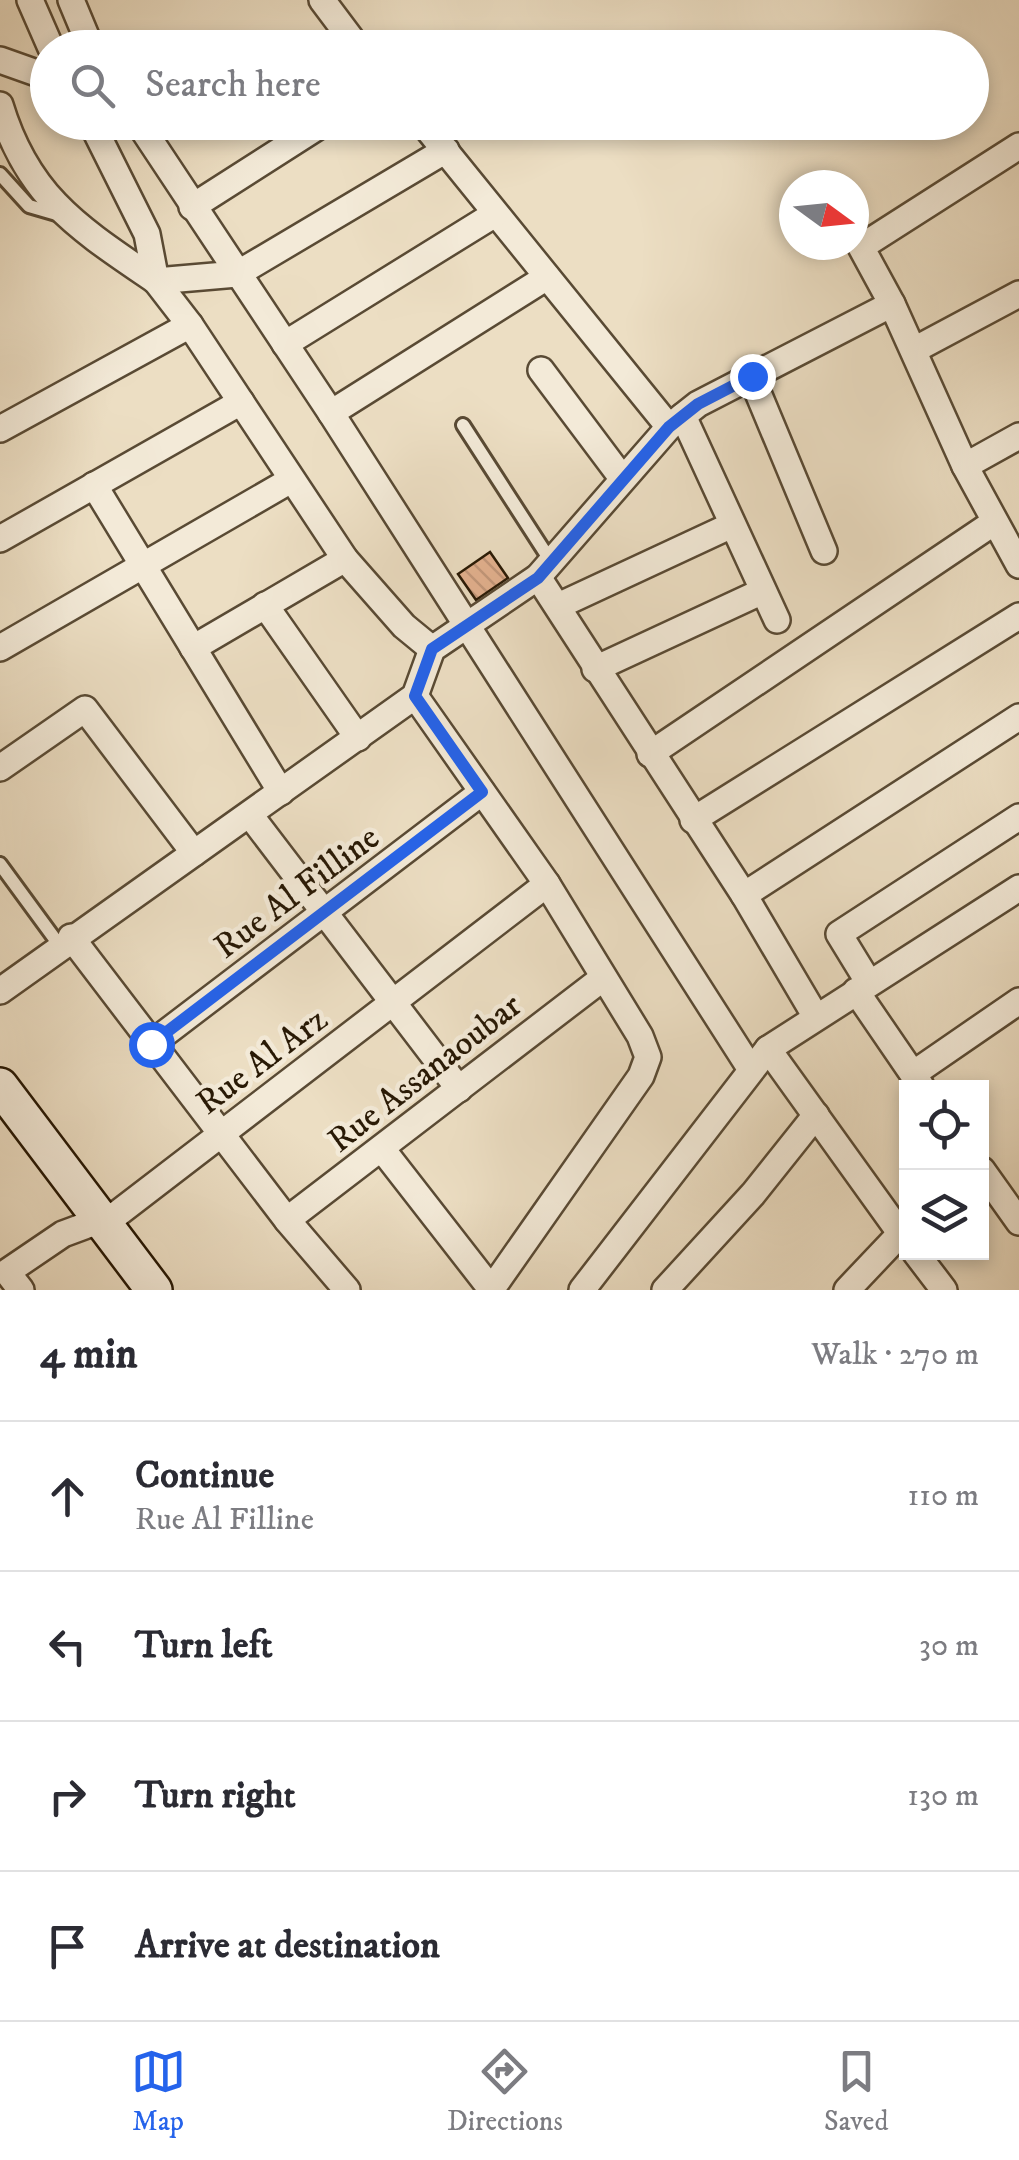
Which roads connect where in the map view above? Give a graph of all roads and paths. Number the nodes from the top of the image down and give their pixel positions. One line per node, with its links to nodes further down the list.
1 (30, 0): 4 (street)
2 (71, 0): 5 (street)
3 (327, 4): 6 (street)
4 (43, 30)
5 (84, 30)
6 (345, 30)
7 (0, 60): 8 (street)
8 (30, 71)
9 (0, 106): 19 (street)
10 (100, 140): 22 (street)
11 (158, 140): 17 (street)
12 (297, 140): 17 (street)
13 (437, 140): 15 (street)
14 (1019, 146): 24 (street)
15 (446, 150): 18 (street); 20 (street)
16 (0, 174): 19 (lane)
17 (192, 207): 20 (street)
18 (495, 214): 21 (street); 26 (street)
19 (62, 215): 22 (street)
20 (237, 274): 22 (street); 26 (street)
21 (547, 276): 31 (street); 32 (street)
22 (156, 281): 25 (street)
23 (1019, 294): 27 (street)
24 (892, 304): 27 (street); 29 (street)
25 (190, 326): 30 (street); 34 (street)
26 (285, 344): 31 (street)
27 (916, 350): 36 (street)
28 (541, 370): 37 (street)
29 (752, 376): 32 (street); 43 (street)
30 (241, 402): 38 (street); 39 (street)
31 (331, 413): 53 (street)
32 (676, 421): 37 (street); 41 (street)
33 (463, 424): 47 (lane)
34 (0, 429)
35 (1019, 436): 36 (street)
36 (965, 466): 40 (street)
37 (622, 478): 47 (street)
38 (291, 480): 44 (street); 46 (street)
39 (94, 484): 42 (street); 46 (street)
40 (993, 523): 45 (street); 61 (street)
41 (732, 526): 48 (street); 50 (street)
42 (0, 539)
43 (824, 551)
44 (346, 559): 49 (street); 56 (street)
45 (1019, 564)
46 (144, 566): 54 (street); 55 (street)
47 (545, 570): 50 (street); 53 (street)
48 (764, 591): 52 (street); 57 (street)
49 (265, 605): 55 (street); 60 (street)
50 (558, 606): 57 (street)
51 (1019, 616): 67 (street)
52 (776, 620)
53 (468, 625): 56 (street); 83 (street)
54 (0, 648)
55 (193, 648): 63 (street)
56 (432, 649): 58 (street)
57 (595, 668): 61 (street)
58 (415, 696): 60 (street); 64 (street)
59 (1019, 717): 72 (street)
60 (358, 738): 63 (street)
61 (650, 754): 67 (street)
62 (0, 768): 68 (street)
63 (281, 792): 65 (street)
64 (482, 792): 70 (street); 73 (street, Rue Al Filline)
65 (250, 814): 68 (street); 73 (street)
66 (1019, 817): 76 (street)
67 (693, 820): 72 (street)
68 (194, 853): 74 (street)
69 (0, 864): 74 (lane)
70 (547, 884): 75 (street); 79 (street, Rue Al Arz)
71 (1019, 888): 76 (street)
72 (744, 895): 80 (street)
73 (327, 913): 79 (street); 81 (street, Rue Al Filline)
74 (66, 942): 77 (street); 81 (street)
75 (603, 978): 87 (street, Rue Assanaoubar); 99 (street)
76 (863, 987): 80 (street); 84 (street)
77 (0, 991)
78 (1019, 1000): 85 (street)
79 (394, 1003): 87 (street); 89 (street, Rue Al Arz)
80 (816, 1017): 82 (street)
81 (151, 1044): 89 (street)
82 (768, 1049): 83 (street); 88 (street)
83 (750, 1068): 102 (street)
84 (916, 1080)
85 (918, 1080)
86 (0, 1086): 92 (street)
87 (460, 1089): 90 (street, Rue Assanaoubar)
88 (816, 1115): 95 (street); 103 (street)
89 (221, 1135): 92 (street, Rue Al Arz); 93 (street)
90 (382, 1149): 93 (street, Rue Assanaoubar); 99 (street)
91 (989, 1180): 94 (street)
92 (100, 1220): 98 (street, Rue Al Arz); 100 (street)
93 (287, 1220): 101 (street)
94 (1019, 1222)
95 (899, 1230)
96 (899, 1249): 104 (street)
97 (922, 1260): 105 (street)
98 (14, 1281)
99 (491, 1289)
100 (154, 1290)
101 (347, 1290)
102 (582, 1290)
103 (665, 1290)
104 (847, 1290)
105 (944, 1290)

